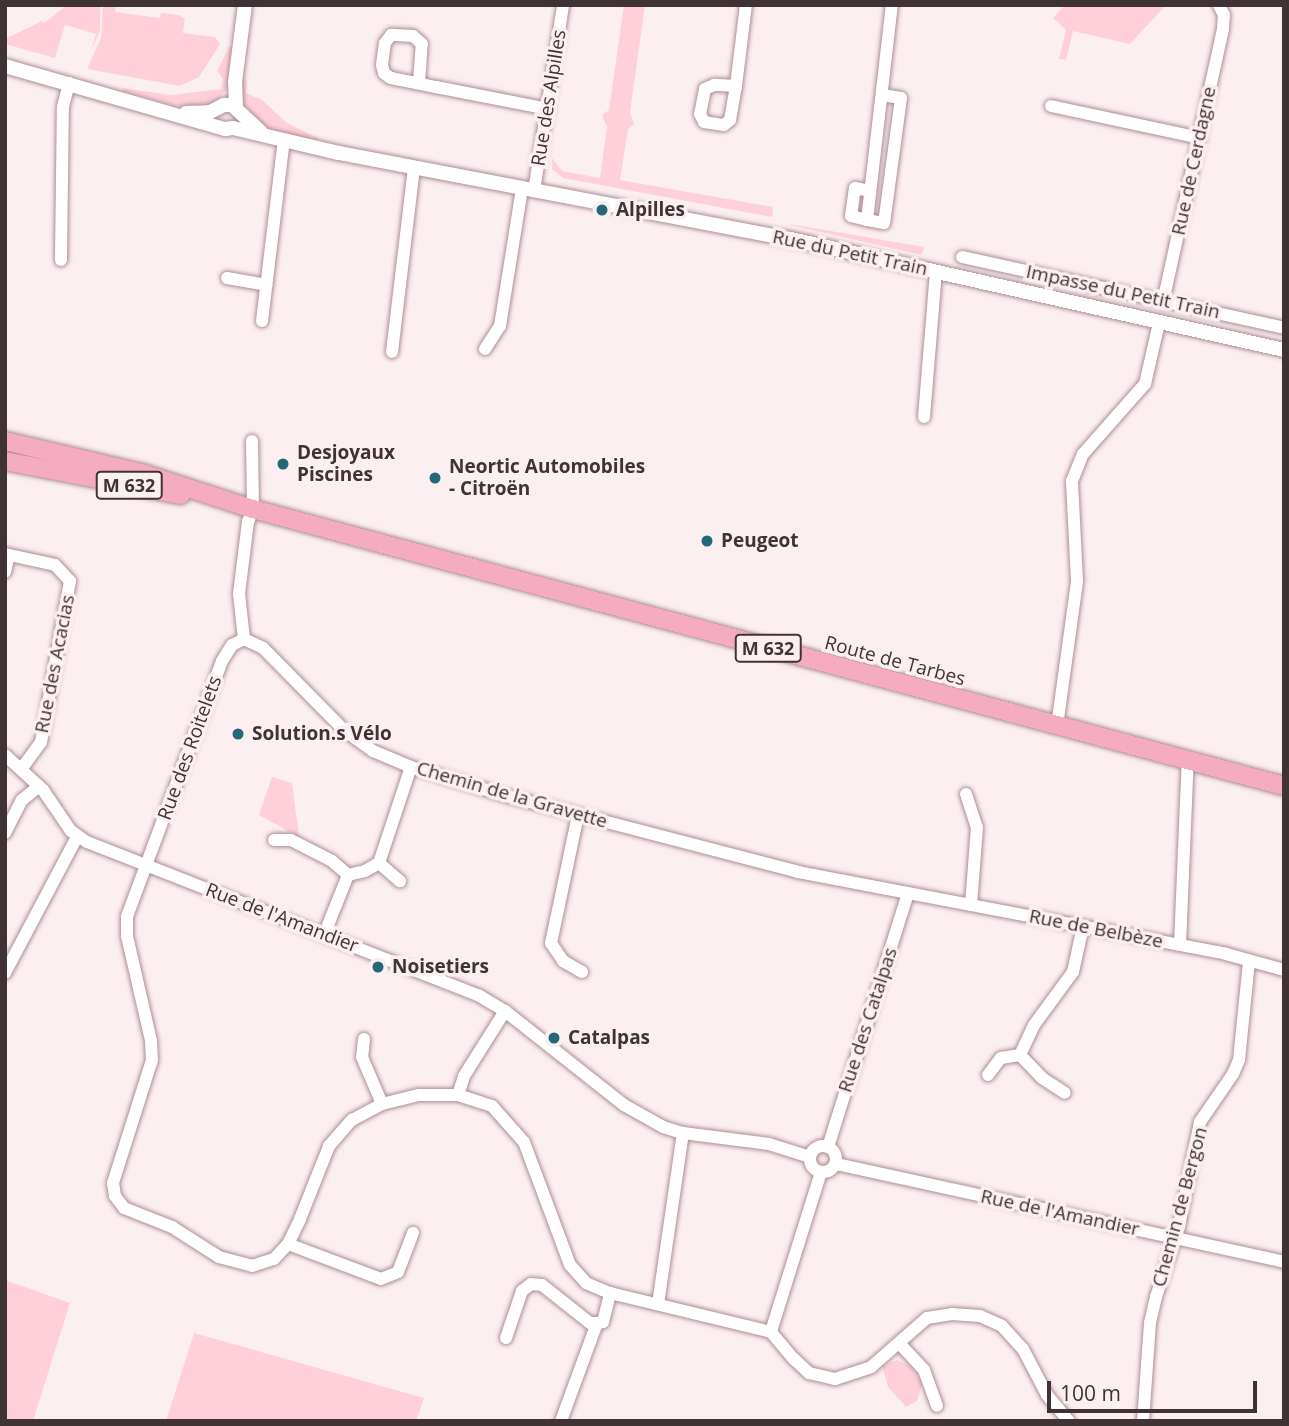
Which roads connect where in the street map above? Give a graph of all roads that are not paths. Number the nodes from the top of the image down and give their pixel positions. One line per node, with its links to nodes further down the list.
1 (245, 5): 14 (street)
2 (563, 5): 15 (street, Rue des Alpilles)
3 (747, 5): 11 (street)
4 (891, 5): 12 (street)
5 (1219, 5): 7 (street, Rue de Cerdagne)
6 (1228, 5): 7 (street, Rue de Cerdagne)
7 (1224, 20): 19 (street, Rue de Cerdagne)
8 (5, 65): 9 (street, Rue du Petit Train)
9 (69, 83): 16 (street, Rue du Petit Train); 24 (street)
10 (419, 83): 15 (street)
11 (736, 86)
12 (882, 95): 12 (street)
13 (1051, 106): 19 (street)
14 (229, 109): 16 (street, Rue du Petit Train); 17 (street); 17 (street); 18 (street, Rue du Petit Train)
15 (548, 109): 22 (street, Rue des Alpilles)
16 (180, 114): 17 (street, Rue du Petit Train)
17 (226, 127): 18 (street, Rue du Petit Train)
18 (268, 136): 20 (street, Rue du Petit Train)
19 (1200, 138): 28 (street, Rue de Cerdagne)
20 (284, 140): 21 (street, Rue du Petit Train); 27 (street)
21 (414, 168): 22 (street, Rue du Petit Train); 34 (street)
22 (528, 190): 25 (street, Rue du Petit Train); 32 (street, Rue des Alpilles)
23 (962, 257): 28 (street, Impasse du Petit Train)
24 (61, 260)
25 (936, 272): 30 (street, Rue du Petit Train); 35 (street)
26 (227, 278): 27 (street)
27 (266, 285): 29 (street)
28 (1163, 302): 31 (street, Impasse du Petit Train)
29 (262, 321)
30 (1159, 323): 33 (street, Rue du Petit Train); 43 (street)
31 (1284, 328)
32 (485, 349)
33 (1284, 350)
34 (392, 352)
35 (924, 418)
36 (252, 440): 39 (street)
37 (5, 441): 39 (main road, Route de Tarbes / M 632)
38 (5, 461): 39 (main road, Route de Tarbes / M 632)
39 (253, 509): 42 (street); 43 (main road, Route de Tarbes / M 632)
40 (7, 554): 41 (street, Rue des Acacias); 47 (street, Rue des Acacias)
41 (5, 572)
42 (244, 639): 46 (street, Chemin de la Gravette); 56 (street, Rue des Roitelets)
43 (1057, 726): 45 (main road, Route de Tarbes / M 632)
44 (5, 755): 47 (street, Rue de l'Amandier)
45 (1188, 758): 49 (main road, Route de Tarbes / M 632); 63 (street)
46 (411, 766): 51 (street, Chemin de la Gravette); 55 (street)
47 (22, 768): 48 (street, Rue de l'Amandier)
48 (35, 782): 52 (street); 53 (street, Rue de l'Amandier)
49 (1284, 786)
50 (966, 794): 60 (street)
51 (578, 815): 59 (street, Chemin de la Gravette); 66 (street)
52 (5, 833)
53 (77, 836): 56 (street, Rue de l'Amandier); 67 (street)
54 (274, 840): 57 (street)
55 (379, 863): 57 (street); 58 (street)
56 (146, 865): 62 (street, Rue de l'Amandier); 82 (street, Rue des Roitelets)
57 (348, 875): 62 (street)
58 (400, 881)
59 (908, 893): 60 (street, Rue de Belbèze); 76 (street, Rue des Catalpas)
60 (971, 905): 61 (street, Rue de Belbèze)
61 (1083, 926): 63 (street, Rue de Belbèze); 70 (street)
62 (324, 935): 68 (street, Rue de l'Amandier)
63 (1180, 945): 64 (street, Rue de Belbèze)
64 (1249, 961): 65 (street, Rue de Belbèze); 81 (street, Chemin de Bergon)
65 (1284, 970)
66 (582, 972)
67 (5, 973)
68 (505, 1011): 73 (street); 75 (street, Rue de l'Amandier)
69 (364, 1039): 74 (street)
70 (1020, 1055): 71 (street); 72 (street)
71 (988, 1075)
72 (1065, 1093)
73 (458, 1095): 74 (street); 84 (street)
74 (382, 1104): 82 (street)
75 (683, 1133): 77 (street, Rue de l'Amandier); 85 (street)
76 (828, 1147): 77 (street); 78 (street)
77 (810, 1157): 79 (street)
78 (836, 1164): 79 (street); 81 (street, Rue de l'Amandier)
79 (821, 1172): 87 (street)
80 (413, 1233): 82 (street)
81 (1175, 1238): 83 (street, Rue de l'Amandier); 93 (street, Chemin de Bergon)
82 (288, 1244)
83 (1284, 1262)
84 (610, 1293): 85 (street); 86 (street)
85 (658, 1304): 87 (street)
86 (597, 1323): 88 (street); 91 (street)
87 (771, 1332): 89 (street)
88 (506, 1338)
89 (899, 1343): 90 (street); 92 (street)
90 (937, 1406)
91 (561, 1421)
92 (1069, 1421)
93 (1143, 1421)

